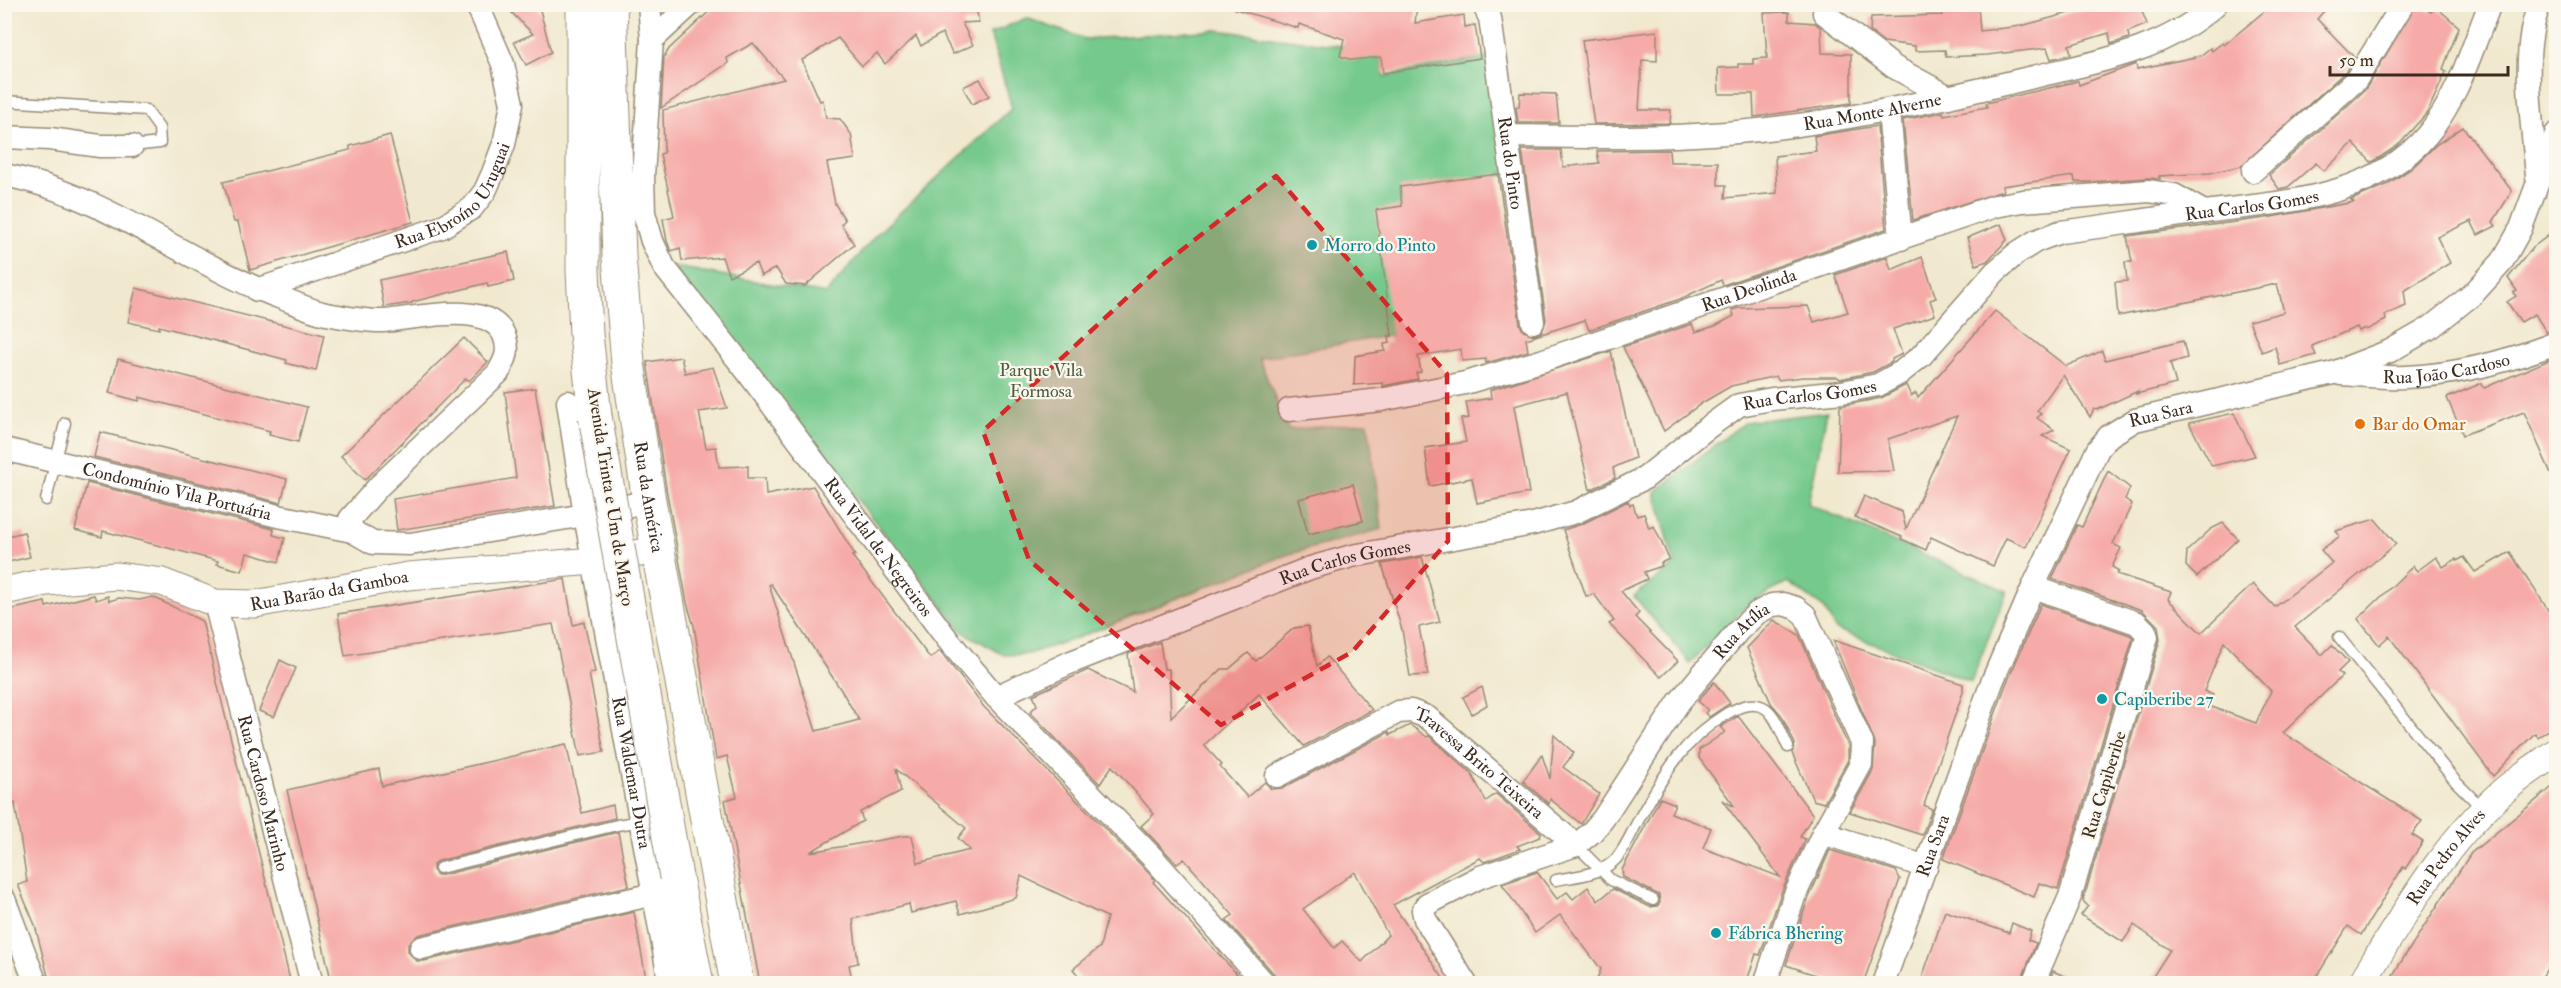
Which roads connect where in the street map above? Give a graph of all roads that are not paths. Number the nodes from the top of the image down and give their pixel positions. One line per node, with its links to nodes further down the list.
1 (475, 4): 25 (street, Rua Ebroíno Uruguai)
2 (583, 4): 29 (main road, Avenida Trinta e Um de Março)
3 (610, 4): 35 (main road, Rua da América)
4 (649, 4): 12 (street, Rua Vidal de Negreiros)
5 (691, 4): 12 (street)
6 (1483, 4): 17 (street, Rua do Pinto)
7 (2216, 4): 13 (street, Rua Monte Alverne)
8 (2403, 4): 20 (street)
9 (2490, 4): 23 (street, Rua Carlos Gomes)
10 (2540, 4): 22 (street, Rua Sara)
11 (1824, 13): 13 (street)
12 (652, 40): 44 (street, Rua Vidal de Negreiros)
13 (1949, 97): 15 (street, Rua Monte Alverne)
14 (4, 101): 19 (lane)
15 (1889, 112): 17 (street, Rua Monte Alverne); 24 (street)
16 (2556, 134): 22 (street)
17 (1508, 136): 26 (street, Rua do Pinto)
18 (4, 137): 19 (street)
19 (132, 146)
20 (2253, 171)
21 (4, 175): 25 (street)
22 (2538, 180): 28 (street, Rua Sara)
23 (2204, 212): 24 (street, Rua Deolinda); 44 (street, Rua Carlos Gomes)
24 (1901, 239): 30 (street, Rua Deolinda)
25 (257, 290): 37 (street)
26 (1533, 322)
27 (2556, 343): 28 (street, Rua João Cardoso)
28 (2333, 373): 40 (street, Rua Sara)
29 (582, 409): 36 (street, Rua Waldemar Dutra); 56 (main road, Avenida Trinta e Um de Março, bridge)
30 (1289, 410)
31 (65, 423): 33 (lane)
32 (4, 448): 33 (street, Condomínio Vila Portuária)
33 (55, 461): 34 (lane); 37 (street, Condomínio Vila Portuária)
34 (46, 500)
35 (649, 501): 36 (street, Condomínio Vila Portuária); 38 (main road, Rua da América)
36 (585, 515): 37 (street, Condomínio Vila Portuária); 39 (street, Rua Waldemar Dutra)
37 (352, 531)
38 (658, 550): 39 (street, Rua Barão da Gamboa); 64 (main road, Rua da América)
39 (594, 561): 42 (street, Rua Barão da Gamboa); 49 (street, Rua Waldemar Dutra)
40 (2033, 587): 52 (street, Rua Sara); 69 (street, Rua Capiberibe)
41 (4, 591): 42 (street, Rua Barão da Gamboa)
42 (215, 603): 61 (street, Rua Cardoso Marinho)
43 (2339, 637): 48 (lane)
44 (996, 697): 65 (street, Rua Vidal de Negreiros)
45 (1788, 747): 54 (lane)
46 (2556, 752): 48 (street, Rua Pedro Alves)
47 (1277, 776): 51 (street, Travessa Brito Teixeira)
48 (2485, 810): 70 (street, Rua Pedro Alves)
49 (641, 821): 53 (lane); 56 (street, Rua Waldemar Dutra)
50 (1823, 833): 51 (street, Rua Atília); 52 (street); 67 (street, Rua Atília)
51 (1576, 845): 54 (lane); 66 (street, Rua Atília)
52 (1926, 867): 68 (street, Rua Sara)
53 (440, 868)
54 (1600, 870): 55 (lane); 58 (lane)
55 (1556, 880)
56 (665, 885): 59 (street); 62 (street, Rua Waldemar Dutra); 63 (main road, Avenida Trinta e Um de Março)
57 (4, 899): 60 (street)
58 (1653, 900)
59 (422, 948)
60 (36, 984)
61 (312, 984)
62 (670, 984)
63 (697, 984)
64 (737, 984)
65 (1265, 984)
66 (1466, 984)
67 (1765, 984)
68 (1884, 984)
69 (2033, 984)
70 (2361, 984)

